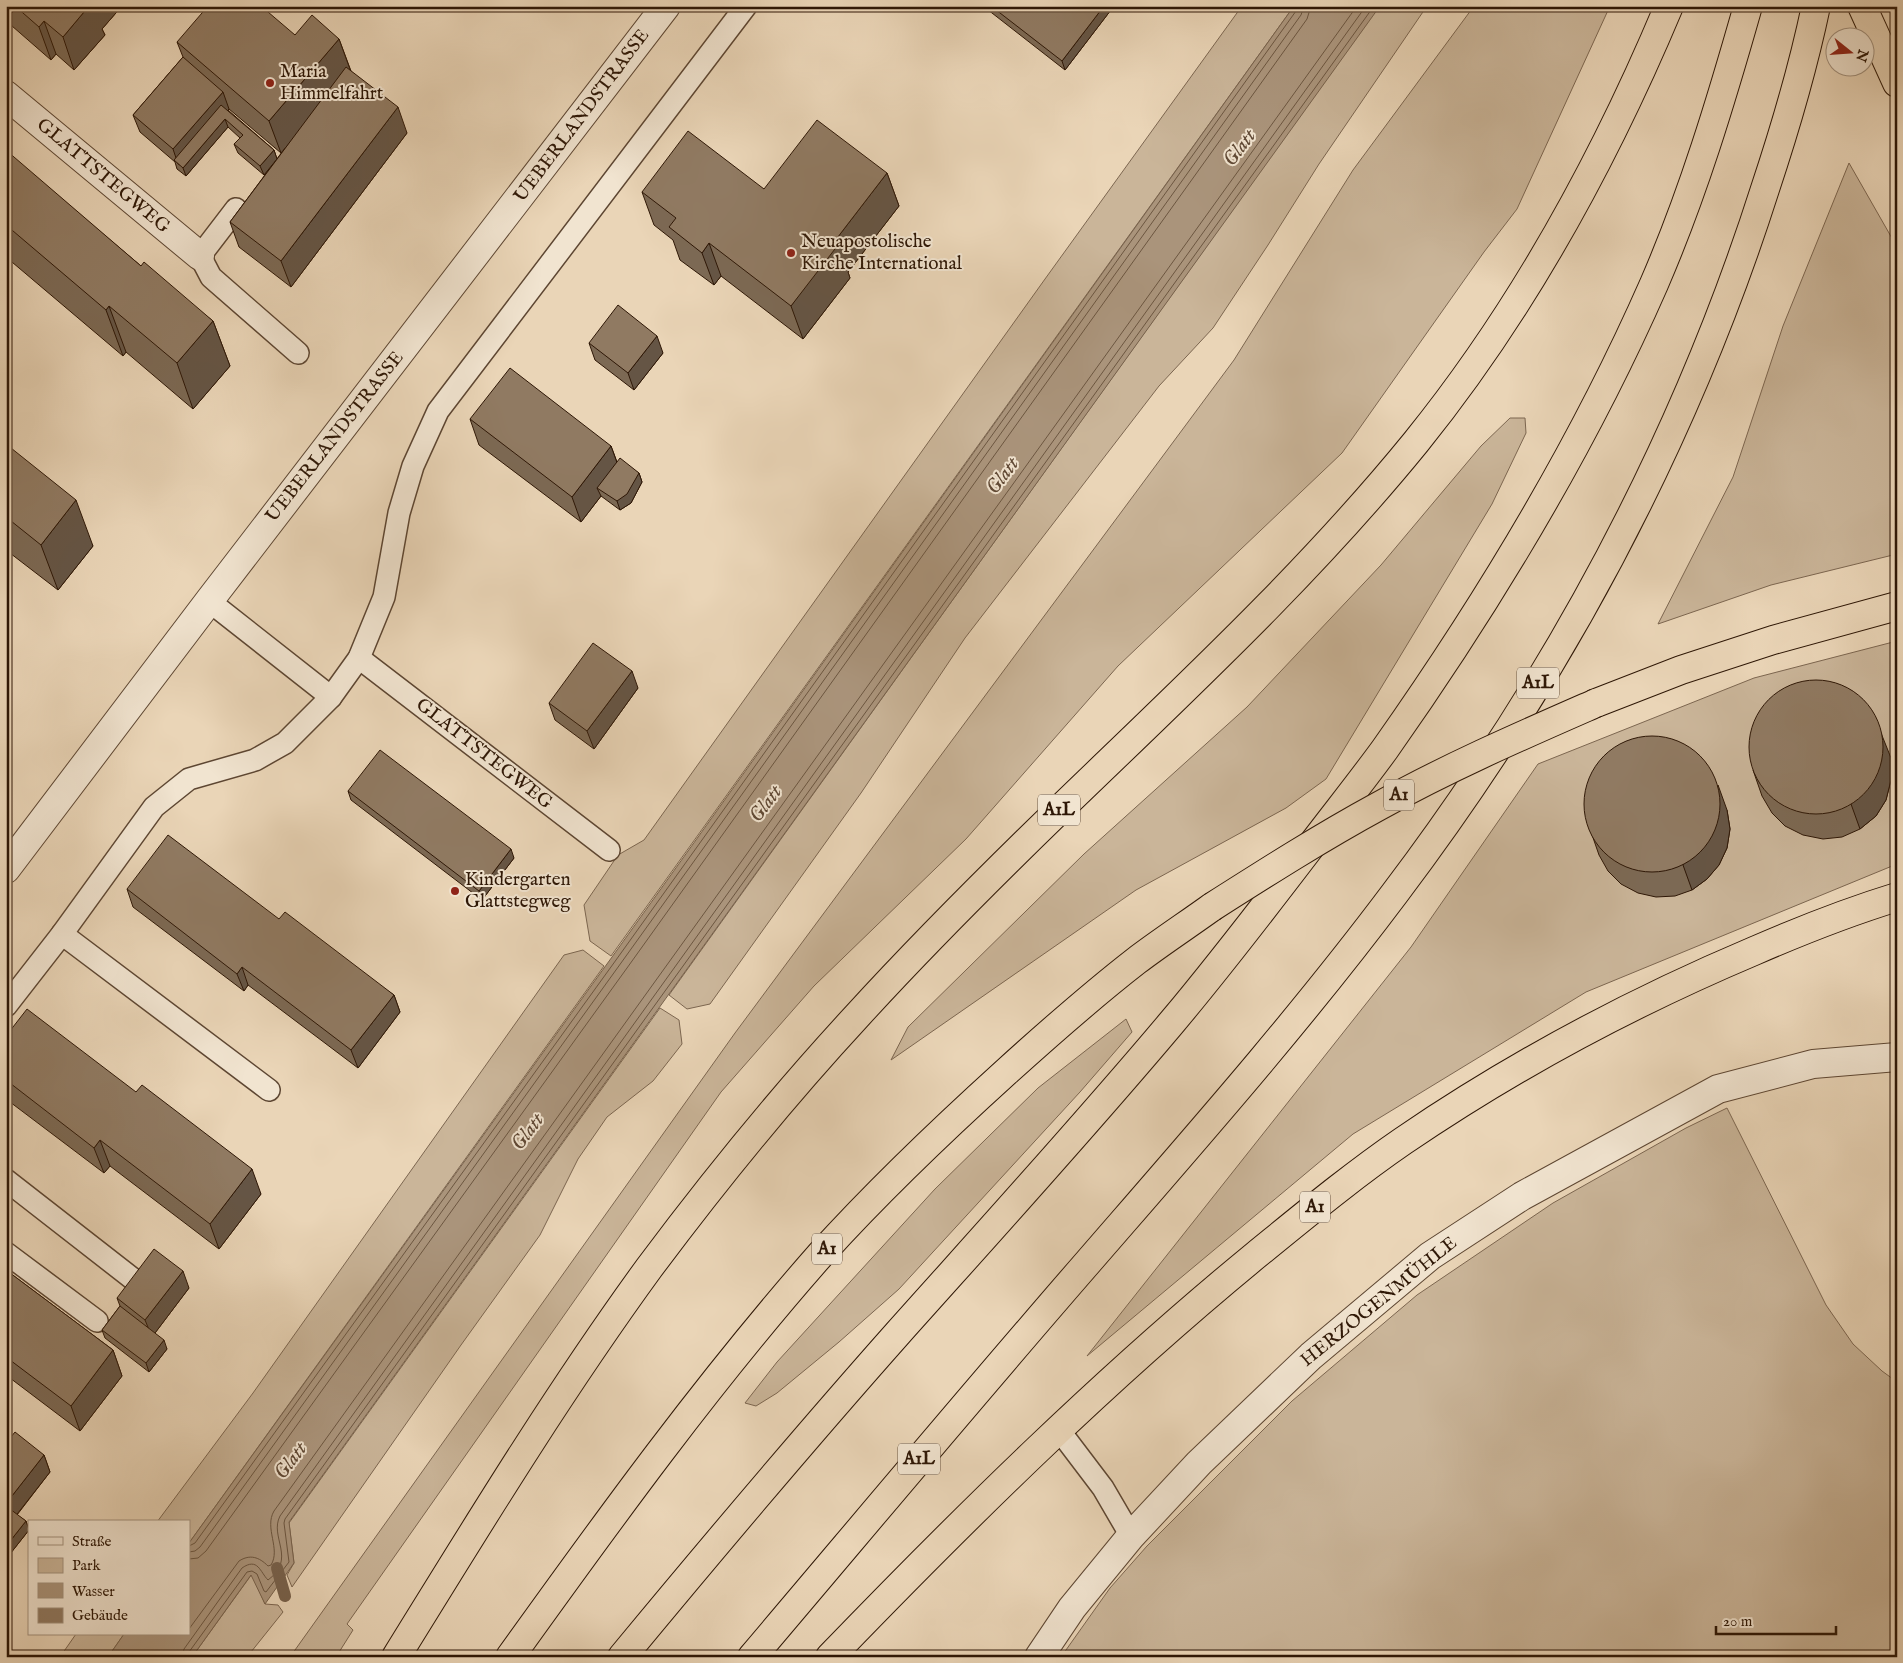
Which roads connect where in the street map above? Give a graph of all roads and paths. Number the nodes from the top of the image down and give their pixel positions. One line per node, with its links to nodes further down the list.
1 (666, 6): 12 (street, UEBERLANDSTRASSE)
2 (746, 6): 14 (lane)
3 (1670, 6): 29 (highway, A1L)
4 (1748, 6): 31 (highway)
5 (1816, 6): 32 (highway, A1L)
6 (1862, 6): 7 (highway)
7 (1897, 83)
8 (6, 94): 10 (street, GLATTSTEGWEG)
9 (236, 209): 10 (lane)
10 (200, 256): 11 (lane, GLATTSTEGWEG)
11 (298, 353)
12 (209, 601): 15 (lane); 17 (street, UEBERLANDSTRASSE)
13 (1897, 606): 30 (highway, A1, bridge)
14 (359, 658): 15 (lane); 16 (lane, GLATTSTEGWEG)
15 (331, 697): 19 (lane)
16 (609, 850)
17 (6, 869)
18 (1897, 897): 27 (highway, A1)
19 (62, 934): 20 (lane); 22 (lane)
20 (6, 1006)
21 (1897, 1057): 28 (street, HERZOGENMÜHLE)
22 (269, 1090)
23 (6, 1180): 25 (lane)
24 (6, 1253): 26 (lane)
25 (133, 1279)
26 (98, 1321)
27 (1059, 1430): 28 (lane); 33 (highway, A1)
28 (1131, 1536): 34 (street, HERZOGENMÜHLE)
29 (396, 1657)
30 (510, 1657)
31 (622, 1657)
32 (752, 1657)
33 (830, 1657)
34 (1039, 1657)

